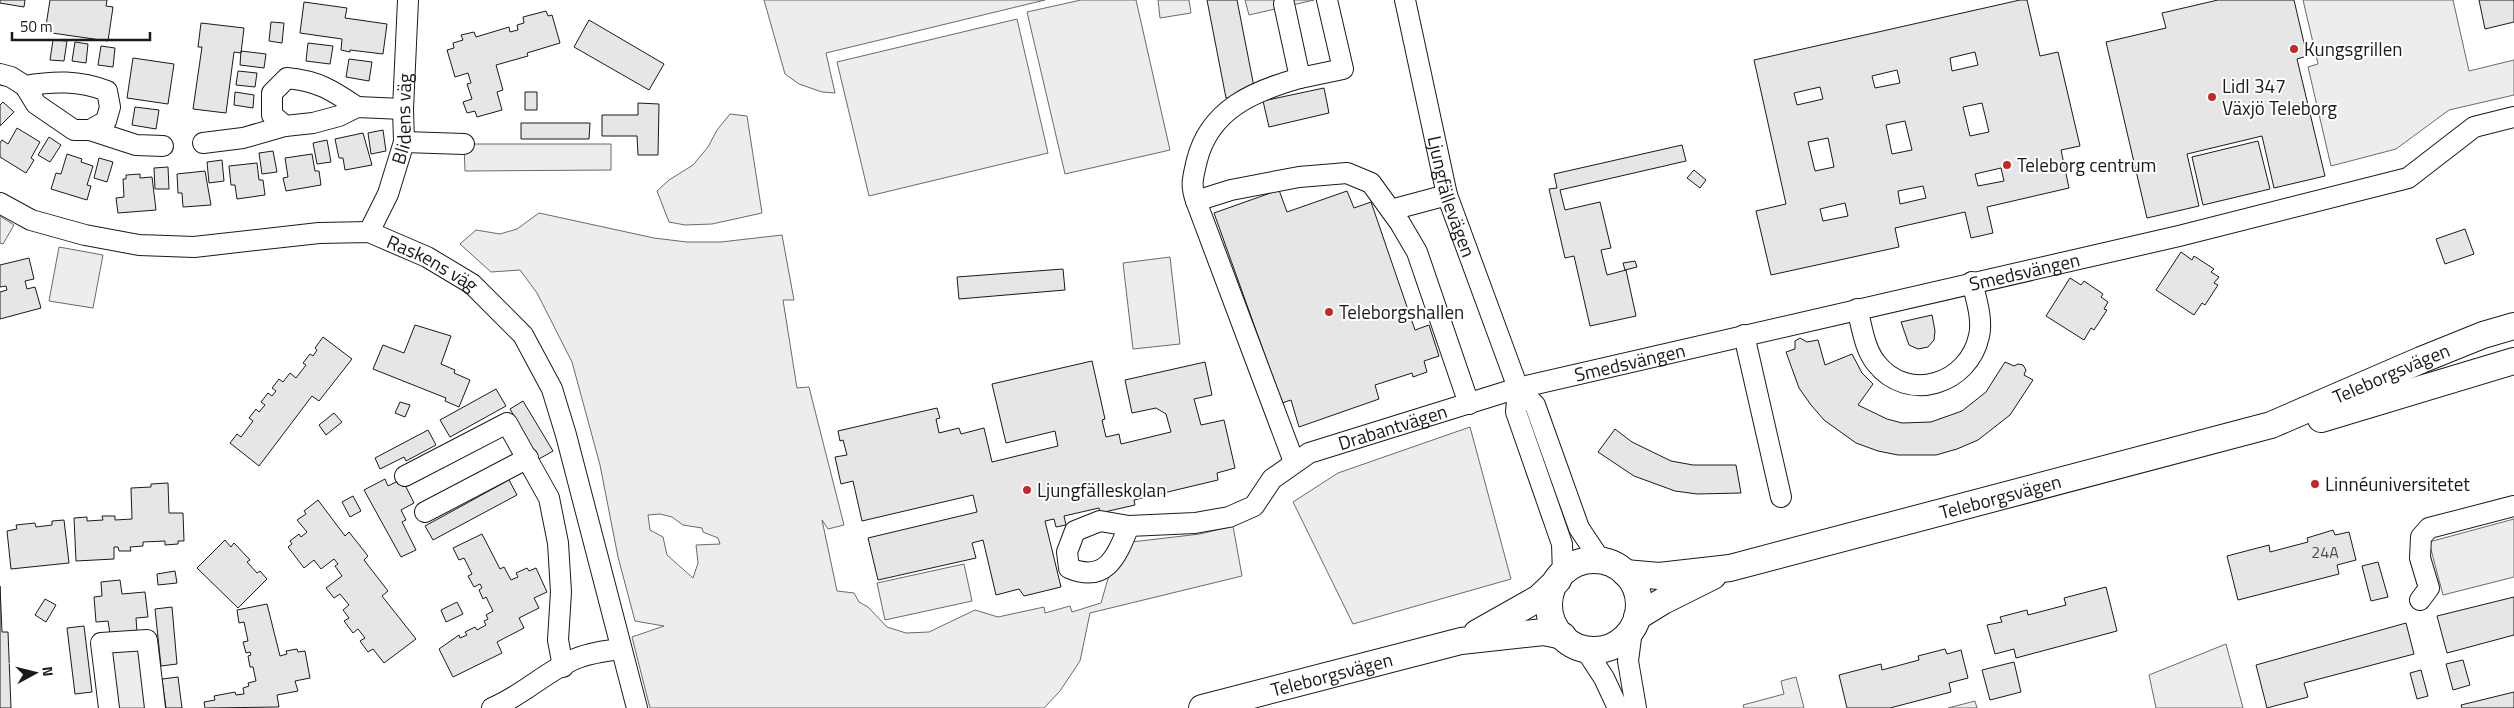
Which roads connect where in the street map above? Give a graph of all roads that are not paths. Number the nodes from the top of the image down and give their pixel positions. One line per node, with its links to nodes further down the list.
1 (408, 0): 9 (street, Blidens väg)
2 (1327, 0): 6 (street)
3 (1405, 0): 17 (street, Ljungfällevägen)
4 (1284, 4): 6 (street)
5 (0, 74): 7 (street)
6 (1300, 78): 18 (street)
7 (25, 86): 12 (street); 12 (street)
8 (357, 107): 9 (street); 11 (street); 11 (street)
9 (403, 109): 13 (street, Blidens väg)
10 (2514, 117): 22 (street, Smedsvängen)
11 (285, 126): 14 (street)
12 (90, 130): 16 (street)
13 (404, 142): 15 (street); 21 (street, Blidens väg)
14 (204, 143)
15 (464, 144)
16 (163, 146)
17 (1447, 195): 20 (street); 27 (street, Ljungfällevägen)
18 (1196, 201): 20 (street); 31 (street)
19 (0, 203): 21 (street, Raskens väg)
20 (1391, 210): 28 (street)
21 (369, 232): 45 (street, Raskens väg)
22 (1972, 282): 23 (street, Smedsvängen); 23 (street)
23 (1857, 309): 25 (street, Smedsvängen)
24 (2514, 326): 29 (main road, Teleborgsvägen)
25 (1744, 335): 27 (street, Smedsvängen); 33 (street)
26 (2514, 362): 29 (main road, Teleborgsvägen)
27 (1518, 388): 28 (street, Drabantvägen); 37 (street, Ljungfällevägen); 40 (street, Ljungfällevägen)
28 (1469, 404): 31 (street, Drabantvägen)
29 (2270, 425): 38 (main road, Teleborgsvägen)
30 (528, 458): 32 (street); 35 (street); 46 (street)
31 (1294, 462): 36 (street, Drabantvägen)
32 (405, 476)
33 (1781, 497)
34 (2514, 506): 41 (street)
35 (425, 512)
36 (1129, 526)
37 (1601, 560): 39 (main road); 40 (main road)
38 (1730, 568): 39 (main road, Teleborgsvägen); 42 (main road, Teleborgsvägen)
39 (1625, 573): 42 (main road)
40 (1560, 576): 43 (main road, Teleborgsvägen); 44 (main road)
41 (2420, 600)
42 (1634, 623): 44 (main road); 53 (street)
43 (1461, 640): 44 (main road, Teleborgsvägen); 51 (main road, Teleborgsvägen)
44 (1574, 642): 52 (street)
45 (620, 649): 46 (street); 50 (street, Raskens väg)
46 (563, 667): 49 (street)
47 (109, 708): 48 (street)
48 (154, 708)
49 (492, 708)
50 (637, 708)
51 (1202, 708)
52 (1618, 708)
53 (1636, 708)

